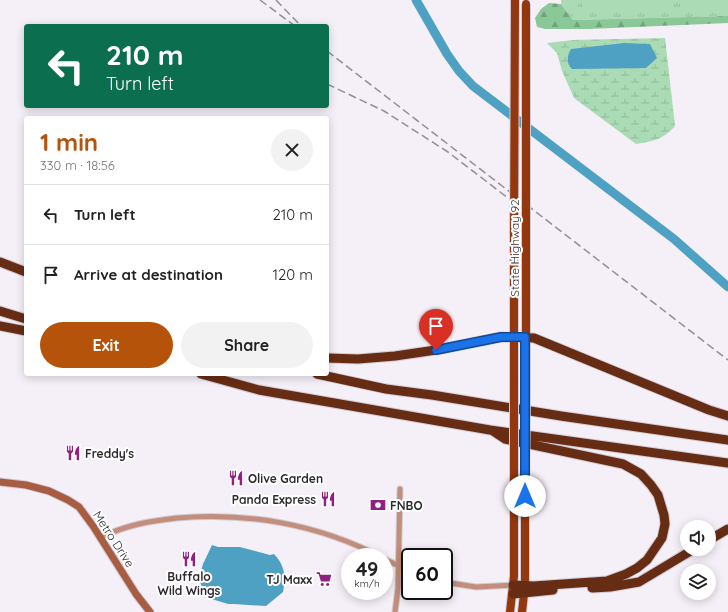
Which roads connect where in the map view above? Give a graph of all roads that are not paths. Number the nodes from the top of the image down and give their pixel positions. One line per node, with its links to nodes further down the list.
1 (515, 0): 9 (main road, State Highway 92, bridge)
2 (526, 2): 10 (main road, State Highway 92, bridge)
3 (0, 262): 4 (highway)
4 (24, 271)
5 (0, 311): 6 (highway)
6 (24, 318)
7 (0, 326): 8 (highway)
8 (24, 331)
9 (514, 337): 10 (highway); 11 (highway); 29 (main road, State Highway 92, bridge)
10 (525, 337): 14 (highway); 30 (main road, State Highway 92, bridge)
11 (329, 358)
12 (208, 376): 15 (highway)
13 (326, 376): 16 (highway)
14 (728, 416)
15 (490, 430): 17 (highway); 30 (highway)
16 (728, 440)
17 (728, 463)
18 (0, 482): 22 (street, Metro Drive)
19 (400, 489): 26 (street)
20 (728, 529): 21 (highway)
21 (716, 536)
22 (100, 538): 23 (street); 31 (street, Metro Drive)
23 (362, 548)
24 (683, 556): 30 (highway)
25 (393, 564): 26 (street)
26 (398, 566): 27 (street); 32 (street)
27 (401, 567)
28 (453, 583): 29 (street)
29 (513, 590): 30 (highway); 33 (main road, State Highway 92)
30 (524, 590): 34 (main road, State Highway 92)
31 (150, 612)
32 (395, 612)
33 (510, 612)
34 (522, 612)

